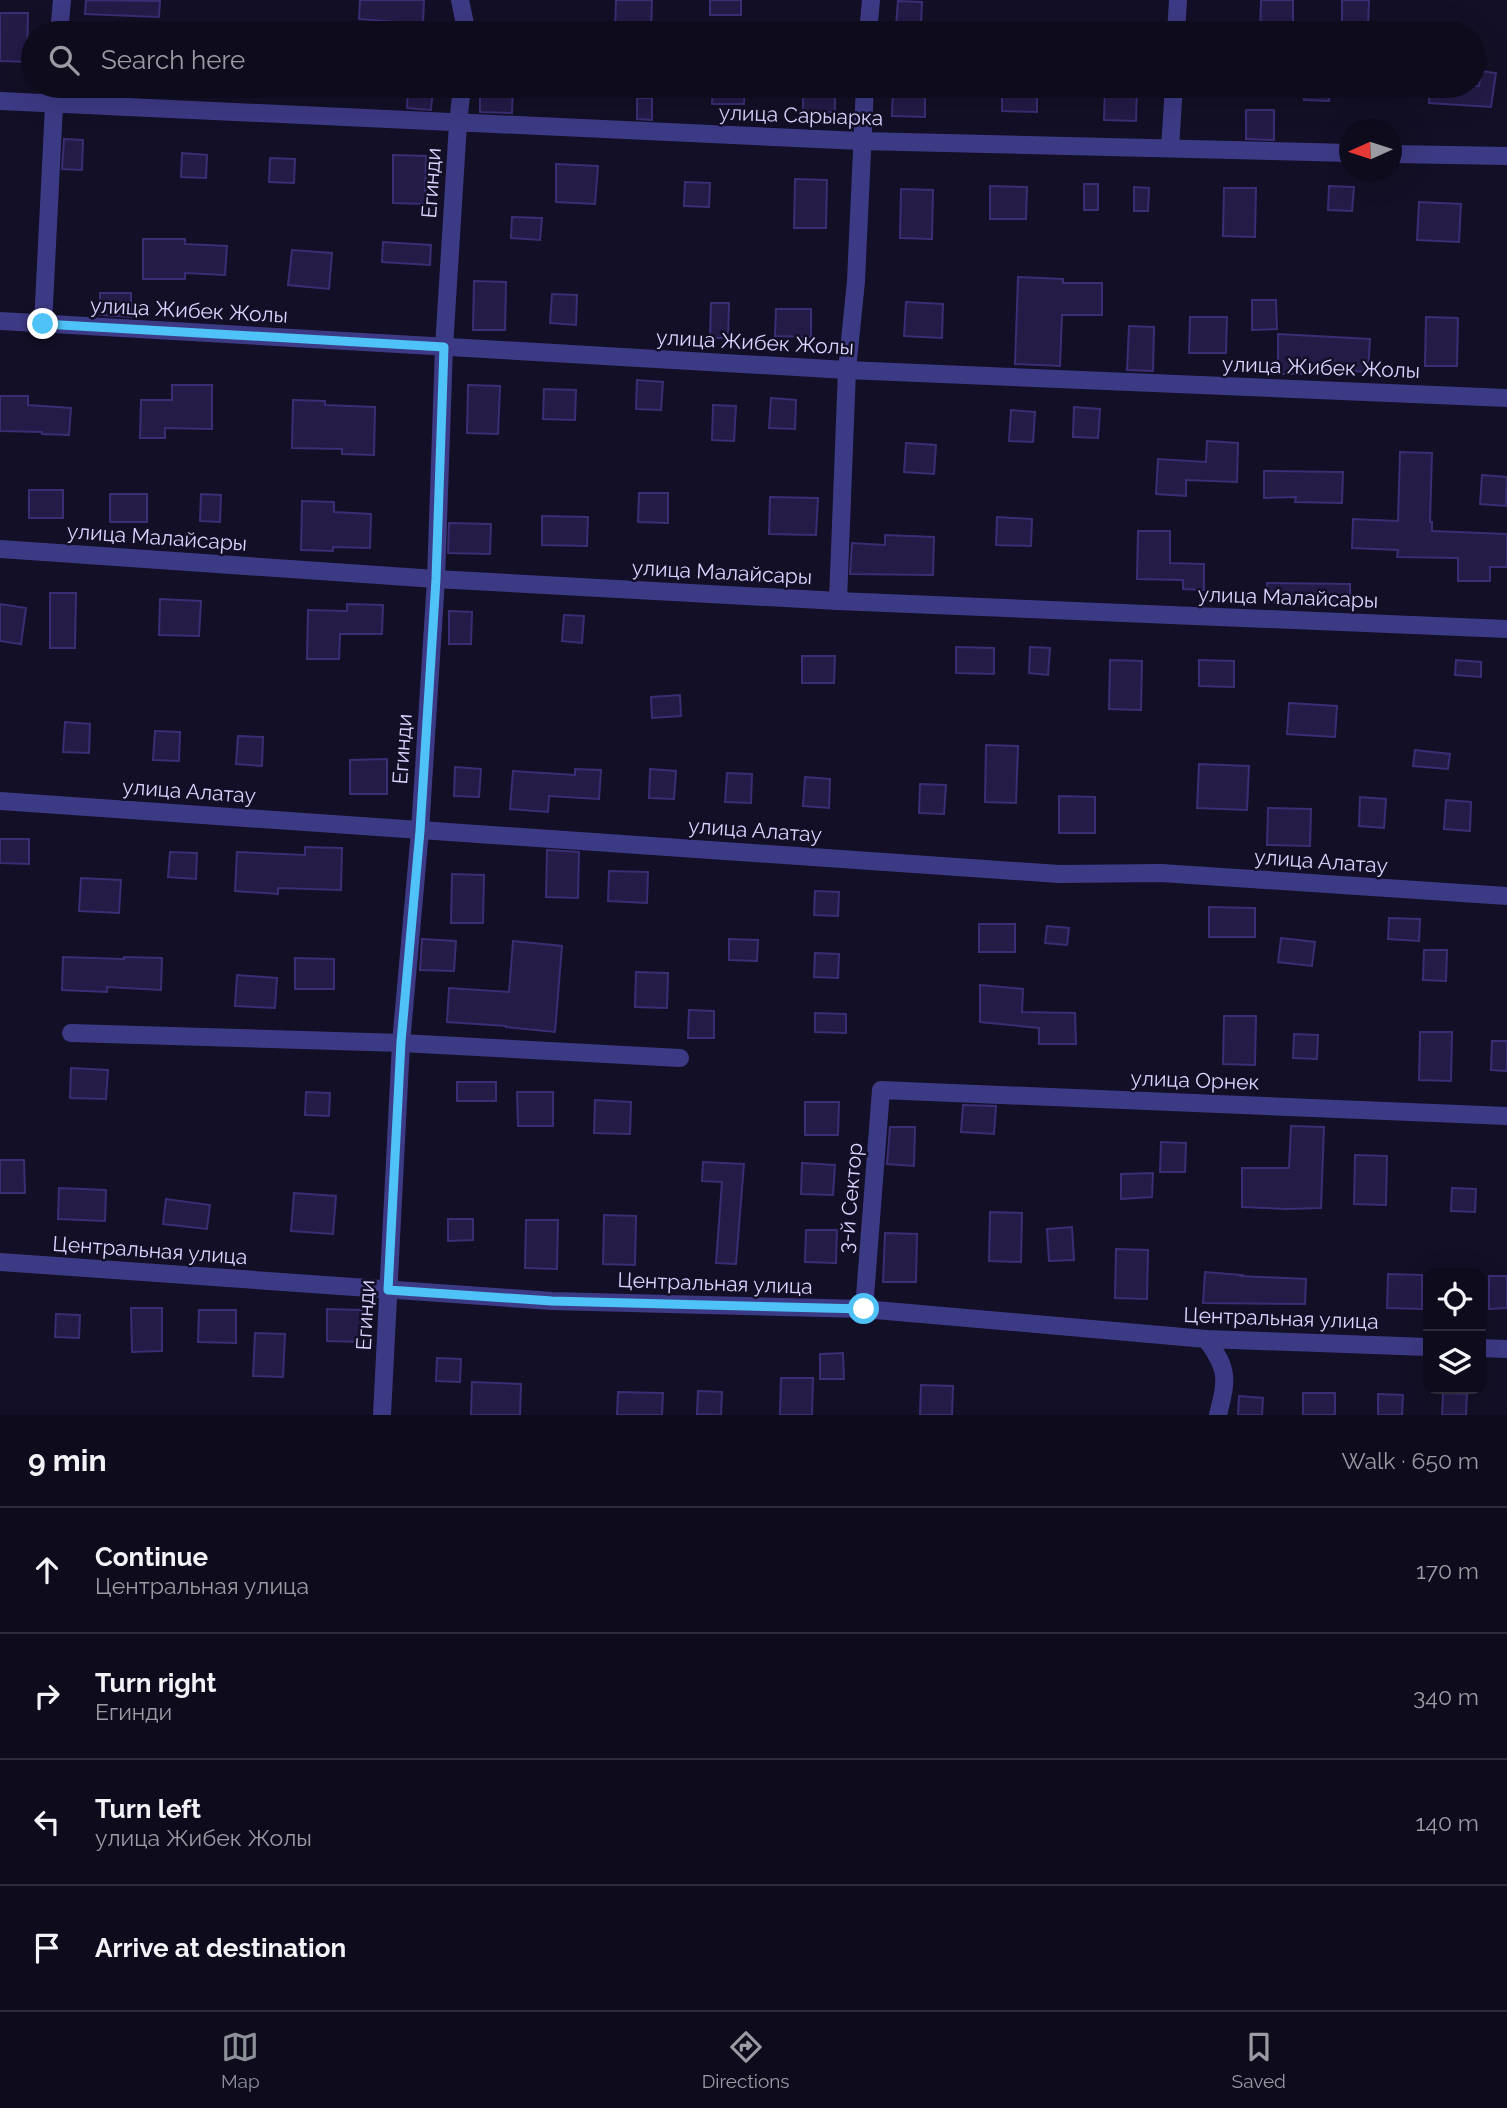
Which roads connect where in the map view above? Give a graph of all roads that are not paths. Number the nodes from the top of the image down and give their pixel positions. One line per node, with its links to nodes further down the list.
1 (62, 0): 5 (street)
2 (460, 0): 6 (street)
3 (871, 0): 7 (street)
4 (1178, 0): 8 (street)
5 (60, 21)
6 (465, 21)
7 (869, 21)
8 (1177, 21)
9 (27, 98): 15 (street, улица Сарыарка)
10 (54, 98): 23 (street)
11 (108, 98): 16 (street, улица Сарыарка)
12 (460, 98): 16 (street, Егинди)
13 (863, 98): 17 (street)
14 (1173, 98): 18 (street)
15 (0, 102)
16 (457, 124): 17 (street, улица Сарыарка); 24 (street, Егинди)
17 (861, 141): 18 (street, улица Сарыарка); 25 (street)
18 (1170, 148): 19 (street, улица Сарыарка)
19 (1339, 153)
20 (1402, 154): 21 (street)
21 (1507, 156)
22 (0, 321): 23 (street, улица Жибек Жолы)
23 (43, 324): 24 (street, улица Жибек Жолы)
24 (444, 347): 25 (street, улица Жибек Жолы); 28 (street, Егинди)
25 (847, 370): 26 (street, улица Жибек Жолы); 29 (street)
26 (1507, 398)
27 (0, 549): 28 (street, улица Малайсары)
28 (436, 579): 29 (street, улица Малайсары); 32 (street, Егинди)
29 (838, 601): 30 (street, улица Малайсары)
30 (1507, 629)
31 (0, 801): 32 (street, улица Алатау)
32 (420, 831): 33 (street, улица Алатау); 35 (street, Егинди)
33 (1507, 897)
34 (71, 1033): 35 (street)
35 (401, 1042): 36 (street); 40 (street, Егинди)
36 (680, 1058)
37 (881, 1090): 38 (street, улица Орнек); 41 (street, 3-й Сектор)
38 (1507, 1116)
39 (0, 1262): 40 (street, Центральная улица)
40 (388, 1290): 41 (street, Центральная улица); 46 (street, Егинди)
41 (864, 1309): 42 (street, Центральная улица)
42 (1206, 1339): 43 (street, Центральная улица); 47 (street)
43 (1423, 1347)
44 (1486, 1348): 45 (street)
45 (1507, 1349)
46 (382, 1415)
47 (1218, 1415)

